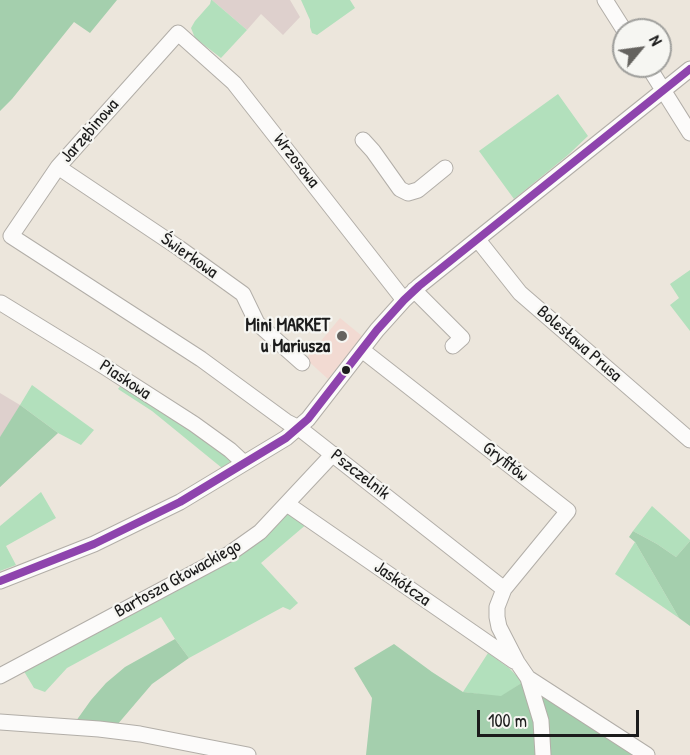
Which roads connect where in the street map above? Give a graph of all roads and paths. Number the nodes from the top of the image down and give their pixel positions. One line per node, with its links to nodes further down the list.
1 (604, 0): 2 (street)
2 (616, 18)
3 (178, 33): 9 (street, Jarzębinowa); 13 (street, Wrzosowa)
4 (690, 69): 6 (street)
5 (656, 78): 6 (street)
6 (663, 90): 7 (street); 12 (street)
7 (690, 133)
8 (363, 140): 10 (street)
9 (58, 167): 11 (street, Jarzębinowa); 17 (street, Świerkowa)
10 (445, 168)
11 (11, 236): 18 (street, Pszczelnik)
12 (478, 240): 13 (street); 19 (street, Bolesława Prusa)
13 (409, 295): 15 (street, Wrzosowa); 16 (street)
14 (1, 303): 21 (street, Piaskowa)
15 (453, 346)
16 (362, 350): 18 (street); 24 (street, Gryfitów)
17 (302, 363)
18 (299, 428): 20 (street, Pszczelnik); 21 (street)
19 (690, 440)
20 (333, 454): 22 (street, Bartosza Głowackiego); 24 (street, Pszczelnik)
21 (244, 463): 23 (street)
22 (287, 504): 25 (street, Jaskółcza); 26 (street, Bartosza Głowackiego)
23 (0, 581)
24 (504, 589): 25 (street)
25 (516, 662): 27 (street)
26 (0, 675)
27 (528, 678): 30 (street); 31 (street)
28 (0, 722): 29 (street)
29 (248, 755)
30 (543, 755)
31 (647, 755)

